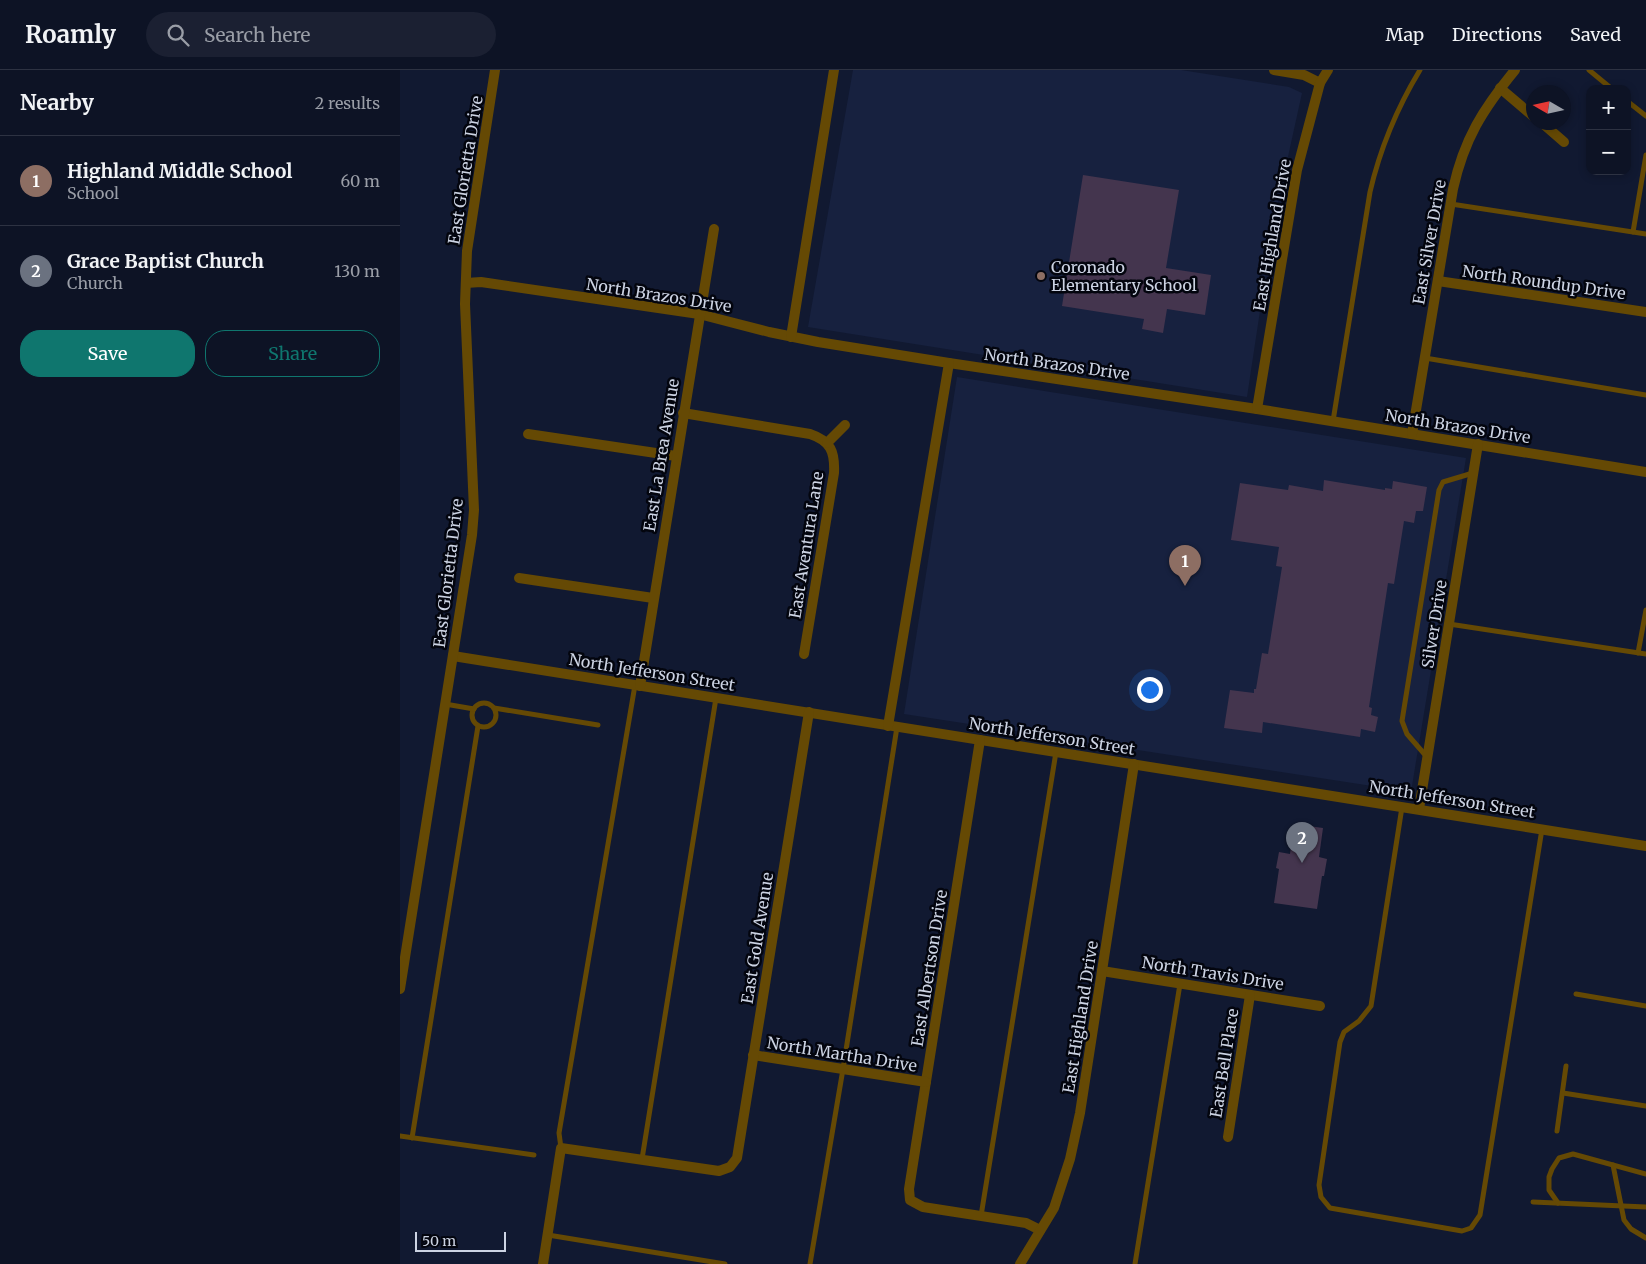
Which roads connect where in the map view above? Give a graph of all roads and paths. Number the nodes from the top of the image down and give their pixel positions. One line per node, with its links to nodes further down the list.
1 (496, 70): 22 (street, East Glorietta Drive)
2 (834, 70): 25 (street)
3 (1274, 70): 8 (street)
4 (1328, 70): 8 (street, East Highland Drive)
5 (1420, 70): 31 (lane)
6 (1515, 70): 10 (street, East Silver Drive)
7 (1589, 70): 9 (lane)
8 (1320, 82): 29 (street, East Highland Drive)
9 (1607, 85)
10 (1500, 88): 12 (street); 17 (street, East Silver Drive)
11 (1631, 104): 13 (lane)
12 (1526, 109)
13 (1646, 116)
14 (1550, 130): 15 (street)
15 (1564, 142)
16 (1646, 155): 19 (lane)
17 (1450, 204): 19 (lane); 21 (street, East Silver Drive)
18 (714, 229): 24 (street, East La Brea Avenue)
19 (1632, 232): 20 (lane)
20 (1646, 234)
21 (1438, 281): 23 (street, North Roundup Drive); 26 (street, East Silver Drive)
22 (466, 283): 24 (street, North Brazos Drive); 47 (street, East Glorietta Drive)
23 (1646, 312)
24 (699, 314): 25 (street, North Brazos Drive); 30 (street, East La Brea Avenue)
25 (791, 337): 27 (street, North Brazos Drive)
26 (1425, 358): 28 (lane); 34 (street, East Silver Drive)
27 (949, 363): 29 (street, North Brazos Drive); 56 (street)
28 (1646, 395)
29 (1257, 409): 31 (street, North Brazos Drive)
30 (683, 413): 35 (street); 37 (street, East La Brea Avenue)
31 (1333, 421): 34 (street, North Brazos Drive)
32 (845, 425): 35 (street)
33 (528, 434): 37 (street)
34 (1412, 434): 36 (street, North Brazos Drive)
35 (827, 443): 45 (street, East Aventura Lane)
36 (1478, 444): 38 (street, North Brazos Drive); 39 (street, Silver Drive)
37 (676, 456): 41 (street, East La Brea Avenue)
38 (1646, 472)
39 (1474, 473): 43 (street, Silver Drive); 59 (lane)
40 (520, 578): 41 (street)
41 (653, 598): 48 (street, East La Brea Avenue)
42 (1646, 610): 44 (lane)
43 (1449, 624): 44 (lane); 59 (street, Silver Drive)
44 (1638, 653): 46 (lane)
45 (804, 654)
46 (1646, 654)
47 (453, 656): 48 (street, North Jefferson Street); 50 (street, East Glorietta Drive)
48 (637, 685): 49 (street, North Jefferson Street); 82 (lane)
49 (716, 698): 53 (street, North Jefferson Street); 84 (lane)
50 (445, 704): 52 (lane); 67 (street, East Glorietta Drive)
51 (494, 708): 52 (lane); 54 (lane); 55 (lane)
52 (474, 709): 55 (lane)
53 (809, 712): 56 (street, North Jefferson Street); 72 (street, East Gold Avenue)
54 (598, 725)
55 (478, 726): 81 (lane)
56 (893, 726): 57 (street, North Jefferson Street); 74 (lane)
57 (980, 740): 58 (street, North Jefferson Street); 75 (street, East Albertson Drive)
58 (1056, 752): 60 (street, North Jefferson Street); 91 (lane)
59 (1427, 757): 62 (street, Silver Drive)
60 (1134, 764): 61 (street, North Jefferson Street); 65 (street, East Highland Drive)
61 (1402, 807): 62 (street, North Jefferson Street); 63 (lane)
62 (1419, 809): 63 (street, North Jefferson Street)
63 (1542, 829): 64 (street, North Jefferson Street)
64 (1646, 846)
65 (1102, 971): 66 (street, North Travis Drive); 92 (street, East Highland Drive)
66 (1180, 983): 69 (street, North Travis Drive); 99 (lane)
67 (400, 989)
68 (1576, 994): 71 (lane)
69 (1250, 995): 70 (street, North Travis Drive); 80 (street, East Bell Place)
70 (1320, 1006)
71 (1646, 1006)
72 (753, 1055): 74 (street, North Martha Drive); 84 (street, East Gold Avenue)
73 (1566, 1066): 76 (lane)
74 (843, 1069): 75 (street, North Martha Drive); 97 (lane)
75 (926, 1082): 91 (street, East Albertson Drive)
76 (1563, 1093): 77 (lane); 78 (lane)
77 (1646, 1106)
78 (1558, 1131)
79 (400, 1136): 81 (lane)
80 (1228, 1137)
81 (412, 1138): 83 (lane)
82 (561, 1148): 84 (street); 93 (street)
83 (534, 1156)
84 (642, 1159)
85 (1613, 1165): 86 (lane); 88 (lane); 89 (lane)
86 (1646, 1174)
87 (1533, 1202): 88 (lane)
88 (1558, 1203): 89 (lane)
89 (1622, 1206): 90 (lane); 94 (lane)
90 (1646, 1207)
91 (981, 1216): 92 (street)
92 (1040, 1230): 98 (street, East Highland Drive)
93 (547, 1235): 95 (street); 96 (lane)
94 (1646, 1238)
95 (543, 1264)
96 (725, 1264)
97 (810, 1264)
98 (1020, 1264)
99 (1135, 1264)

